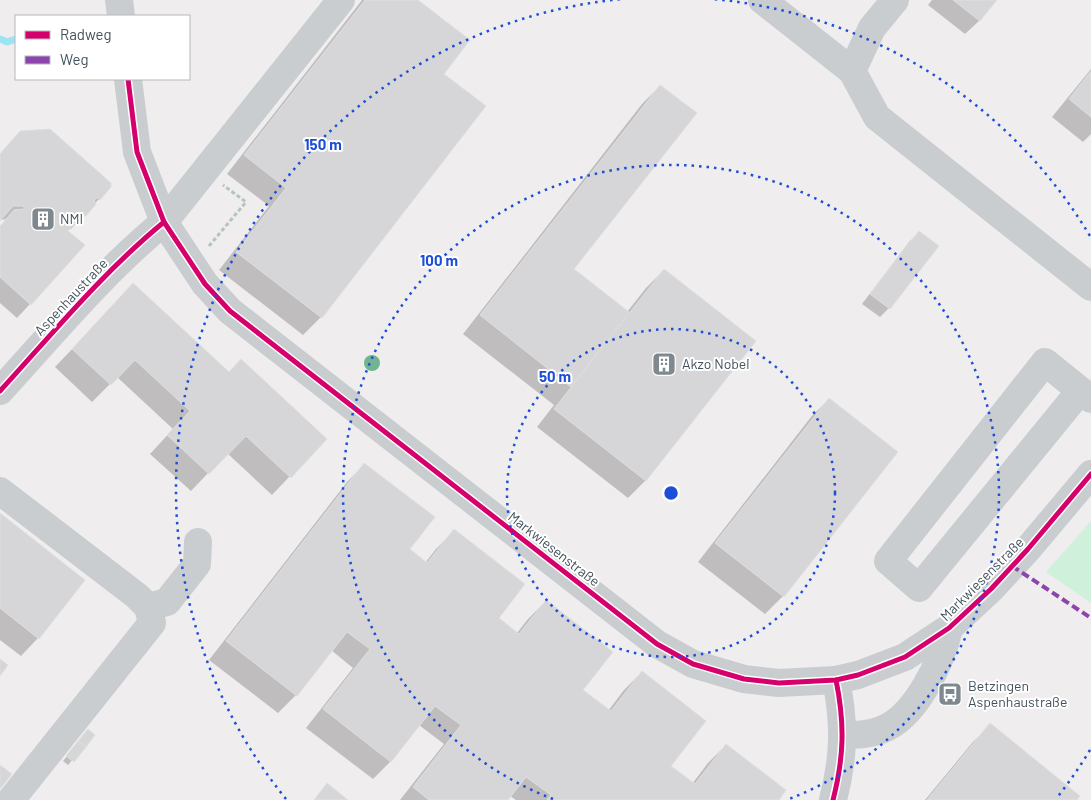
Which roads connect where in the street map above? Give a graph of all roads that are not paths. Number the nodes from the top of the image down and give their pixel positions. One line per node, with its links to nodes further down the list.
1 (119, 0): 5 (street)
2 (341, 0): 8 (street, Aspenhaustraße)
3 (762, 0): 6 (street)
4 (895, 0): 6 (street)
5 (121, 15)
6 (852, 71): 9 (street)
7 (128, 80): 8 (street, Markwiesenstraße)
8 (164, 222): 10 (street, Aspenhaustraße); 17 (street, Markwiesenstraße)
9 (1091, 288)
10 (0, 391)
11 (1085, 395): 11 (street)
12 (1091, 474): 16 (street, Markwiesenstraße)
13 (0, 491): 15 (street)
14 (198, 542): 15 (street)
15 (148, 607): 19 (street)
16 (949, 628): 17 (street, Markwiesenstraße); 18 (street)
17 (836, 680): 18 (street)
18 (843, 734): 20 (street)
19 (11, 800)
20 (833, 800)

